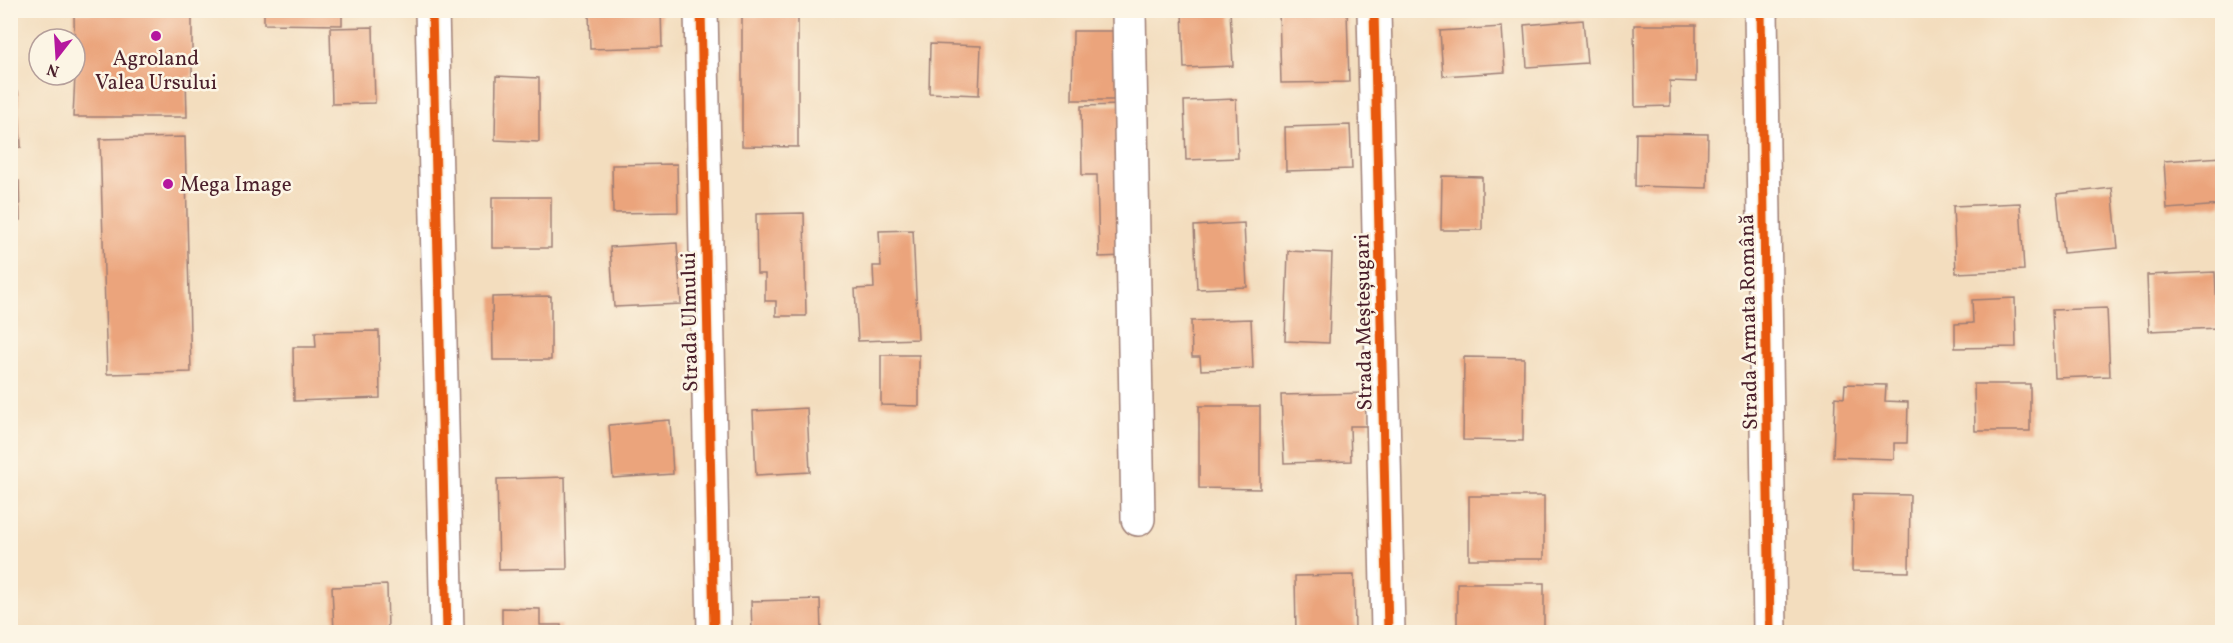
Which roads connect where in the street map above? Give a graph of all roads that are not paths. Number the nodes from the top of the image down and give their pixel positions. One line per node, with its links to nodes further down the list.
1 (432, 10): 7 (street)
2 (701, 10): 8 (street, Strada Ulmului)
3 (1129, 10): 6 (street)
4 (1374, 10): 9 (street, Strada Meșteșugari)
5 (1761, 10): 10 (street, Strada Armata Română)
6 (1138, 519)
7 (447, 633)
8 (714, 633)
9 (1388, 633)
10 (1770, 633)

